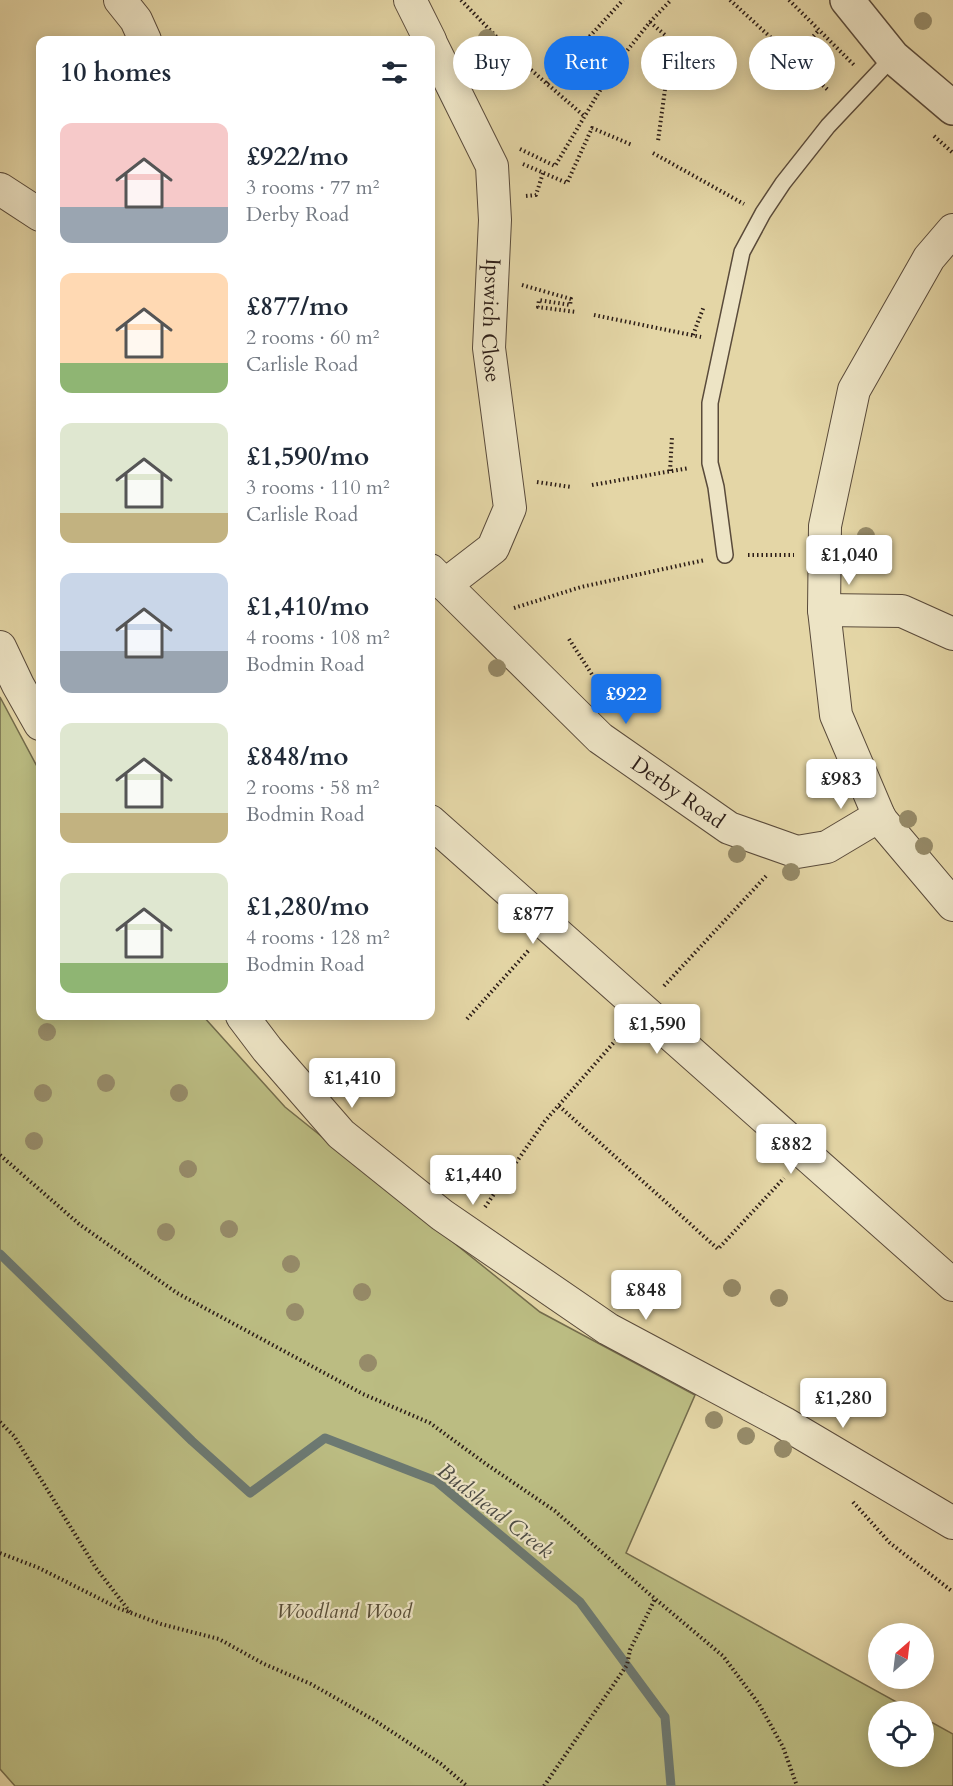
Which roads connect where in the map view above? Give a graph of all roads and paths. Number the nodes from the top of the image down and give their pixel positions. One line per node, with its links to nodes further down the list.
1 (120, 0): 11 (street)
2 (410, 0): 12 (street, Ipswich Close)
3 (461, 0): 18 (path)
4 (623, 0): 13 (path)
5 (671, 0): 9 (path)
6 (730, 0): 14 (path)
7 (789, 0): 10 (path)
8 (847, 0): 17 (street)
9 (650, 22): 22 (path); 23 (path)
10 (819, 30): 15 (path); 19 (path)
11 (143, 36)
12 (428, 36)
13 (590, 36)
14 (769, 36)
15 (813, 36)
16 (435, 51): 32 (street, Ipswich Close)
17 (893, 57): 19 (lane); 21 (street)
18 (544, 80)
19 (871, 80): 30 (lane)
20 (555, 90): 22 (path)
21 (953, 108)
22 (584, 116): 26 (path)
23 (658, 141)
24 (632, 145): 27 (path)
25 (652, 153): 30 (path)
26 (516, 154)
27 (522, 164)
28 (0, 189): 29 (street)
29 (36, 212)
30 (763, 213): 37 (lane)
31 (953, 230): 43 (street)
32 (492, 277): 34 (path); 44 (street, Ipswich Close)
33 (705, 305): 36 (path)
34 (576, 312)
35 (594, 315): 36 (path)
36 (693, 335): 37 (path)
37 (723, 341): 39 (lane)
38 (672, 437): 40 (path)
39 (710, 463): 40 (path); 42 (lane)
40 (670, 471): 41 (path)
41 (592, 485)
42 (725, 555): 43 (path); 46 (path)
43 (825, 555): 45 (street)
44 (438, 578): 46 (street, Derby Road)
45 (824, 610): 47 (street); 50 (street)
46 (478, 619): 50 (street, Derby Road)
47 (953, 634)
48 (0, 647): 49 (street)
49 (36, 717)
50 (879, 816): 53 (street)
51 (435, 825): 56 (street)
52 (749, 893): 55 (path)
53 (953, 905)
54 (514, 966): 58 (path)
55 (665, 985)
56 (643, 1010): 59 (path); 63 (street)
57 (245, 1020): 62 (street)
58 (467, 1020)
59 (559, 1106): 61 (path); 62 (path)
60 (0, 1155): 69 (path)
61 (781, 1181)
62 (467, 1232): 66 (street)
63 (953, 1285)
64 (0, 1422): 70 (path)
65 (851, 1500): 68 (path)
66 (953, 1523)
67 (0, 1553): 70 (path)
68 (953, 1592)
69 (655, 1599): 72 (path); 73 (path)
70 (130, 1612): 71 (path)
71 (467, 1786)
72 (544, 1786)
73 (797, 1786)

